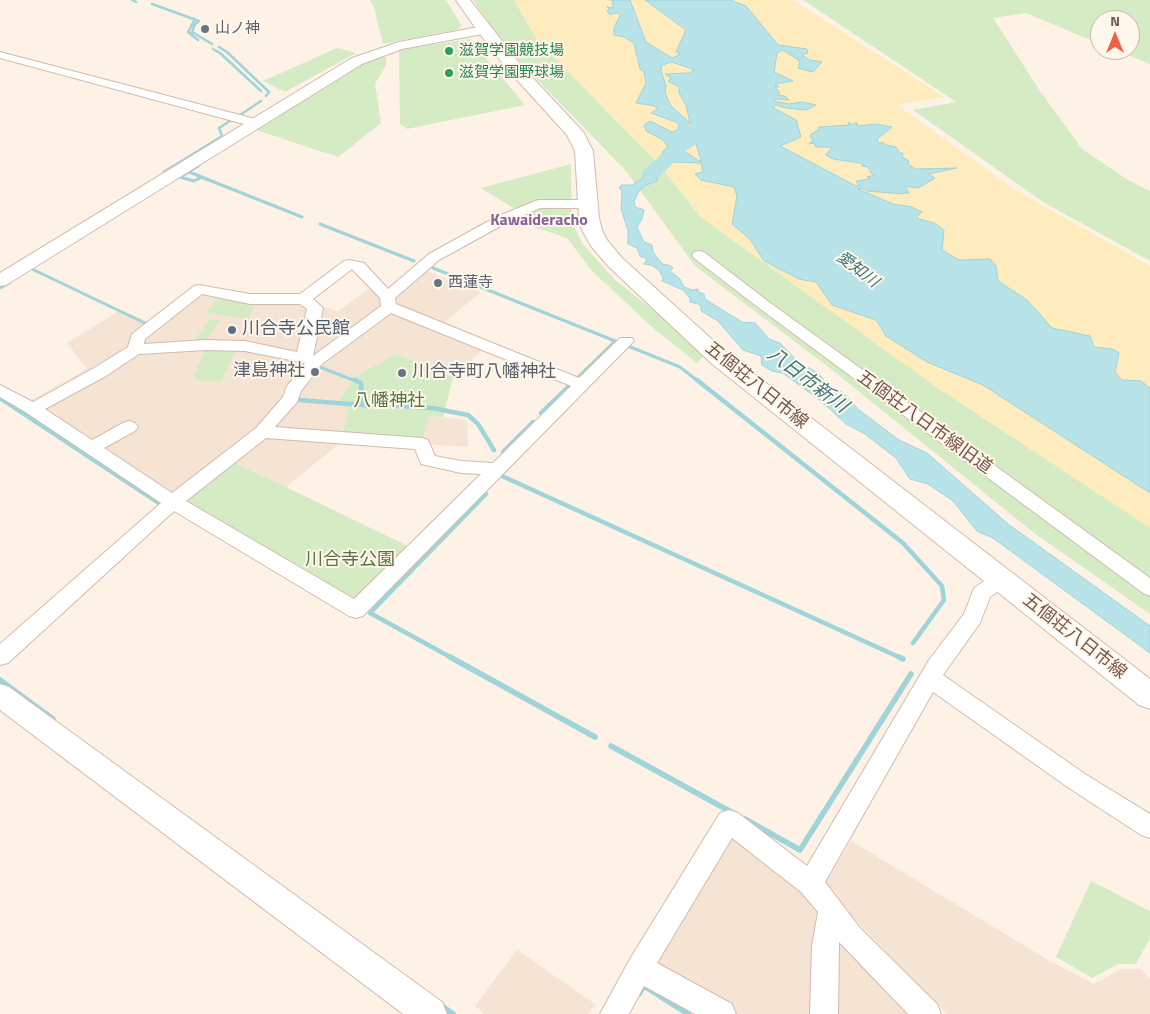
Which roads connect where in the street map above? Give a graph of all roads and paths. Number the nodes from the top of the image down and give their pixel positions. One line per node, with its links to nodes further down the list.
1 (463, 0): 2 (main road, 五個荘八日市線)
2 (484, 30): 4 (street); 5 (main road, 五個荘八日市線)
3 (0, 55): 4 (street)
4 (255, 123): 7 (street)
5 (588, 204): 9 (street); 21 (main road, 五個荘八日市線)
6 (699, 256): 22 (street, 五個荘八日市線旧道)
7 (0, 281)
8 (304, 299): 9 (street); 11 (street); 12 (street)
9 (388, 302): 12 (street); 13 (street)
10 (626, 341): 13 (street)
11 (135, 349): 12 (street); 15 (street)
12 (310, 360): 17 (street)
13 (582, 385): 19 (street)
14 (0, 390): 15 (street)
15 (33, 409): 18 (street)
16 (129, 427): 18 (street)
17 (262, 432): 19 (street); 20 (street)
18 (91, 448): 20 (street)
19 (498, 469): 20 (street)
20 (172, 502): 23 (street)
21 (1000, 580): 24 (street); 26 (main road, 五個荘八日市線)
22 (1150, 588)
23 (0, 657)
24 (930, 678): 27 (street); 28 (street)
25 (0, 695): 31 (street)
26 (1150, 696)
27 (1150, 827)
28 (810, 884): 29 (street); 30 (street)
29 (831, 909): 34 (street); 35 (street)
30 (639, 968): 32 (street); 33 (street)
31 (430, 1014)
32 (614, 1014)
33 (722, 1014)
34 (824, 1014)
35 (927, 1014)

